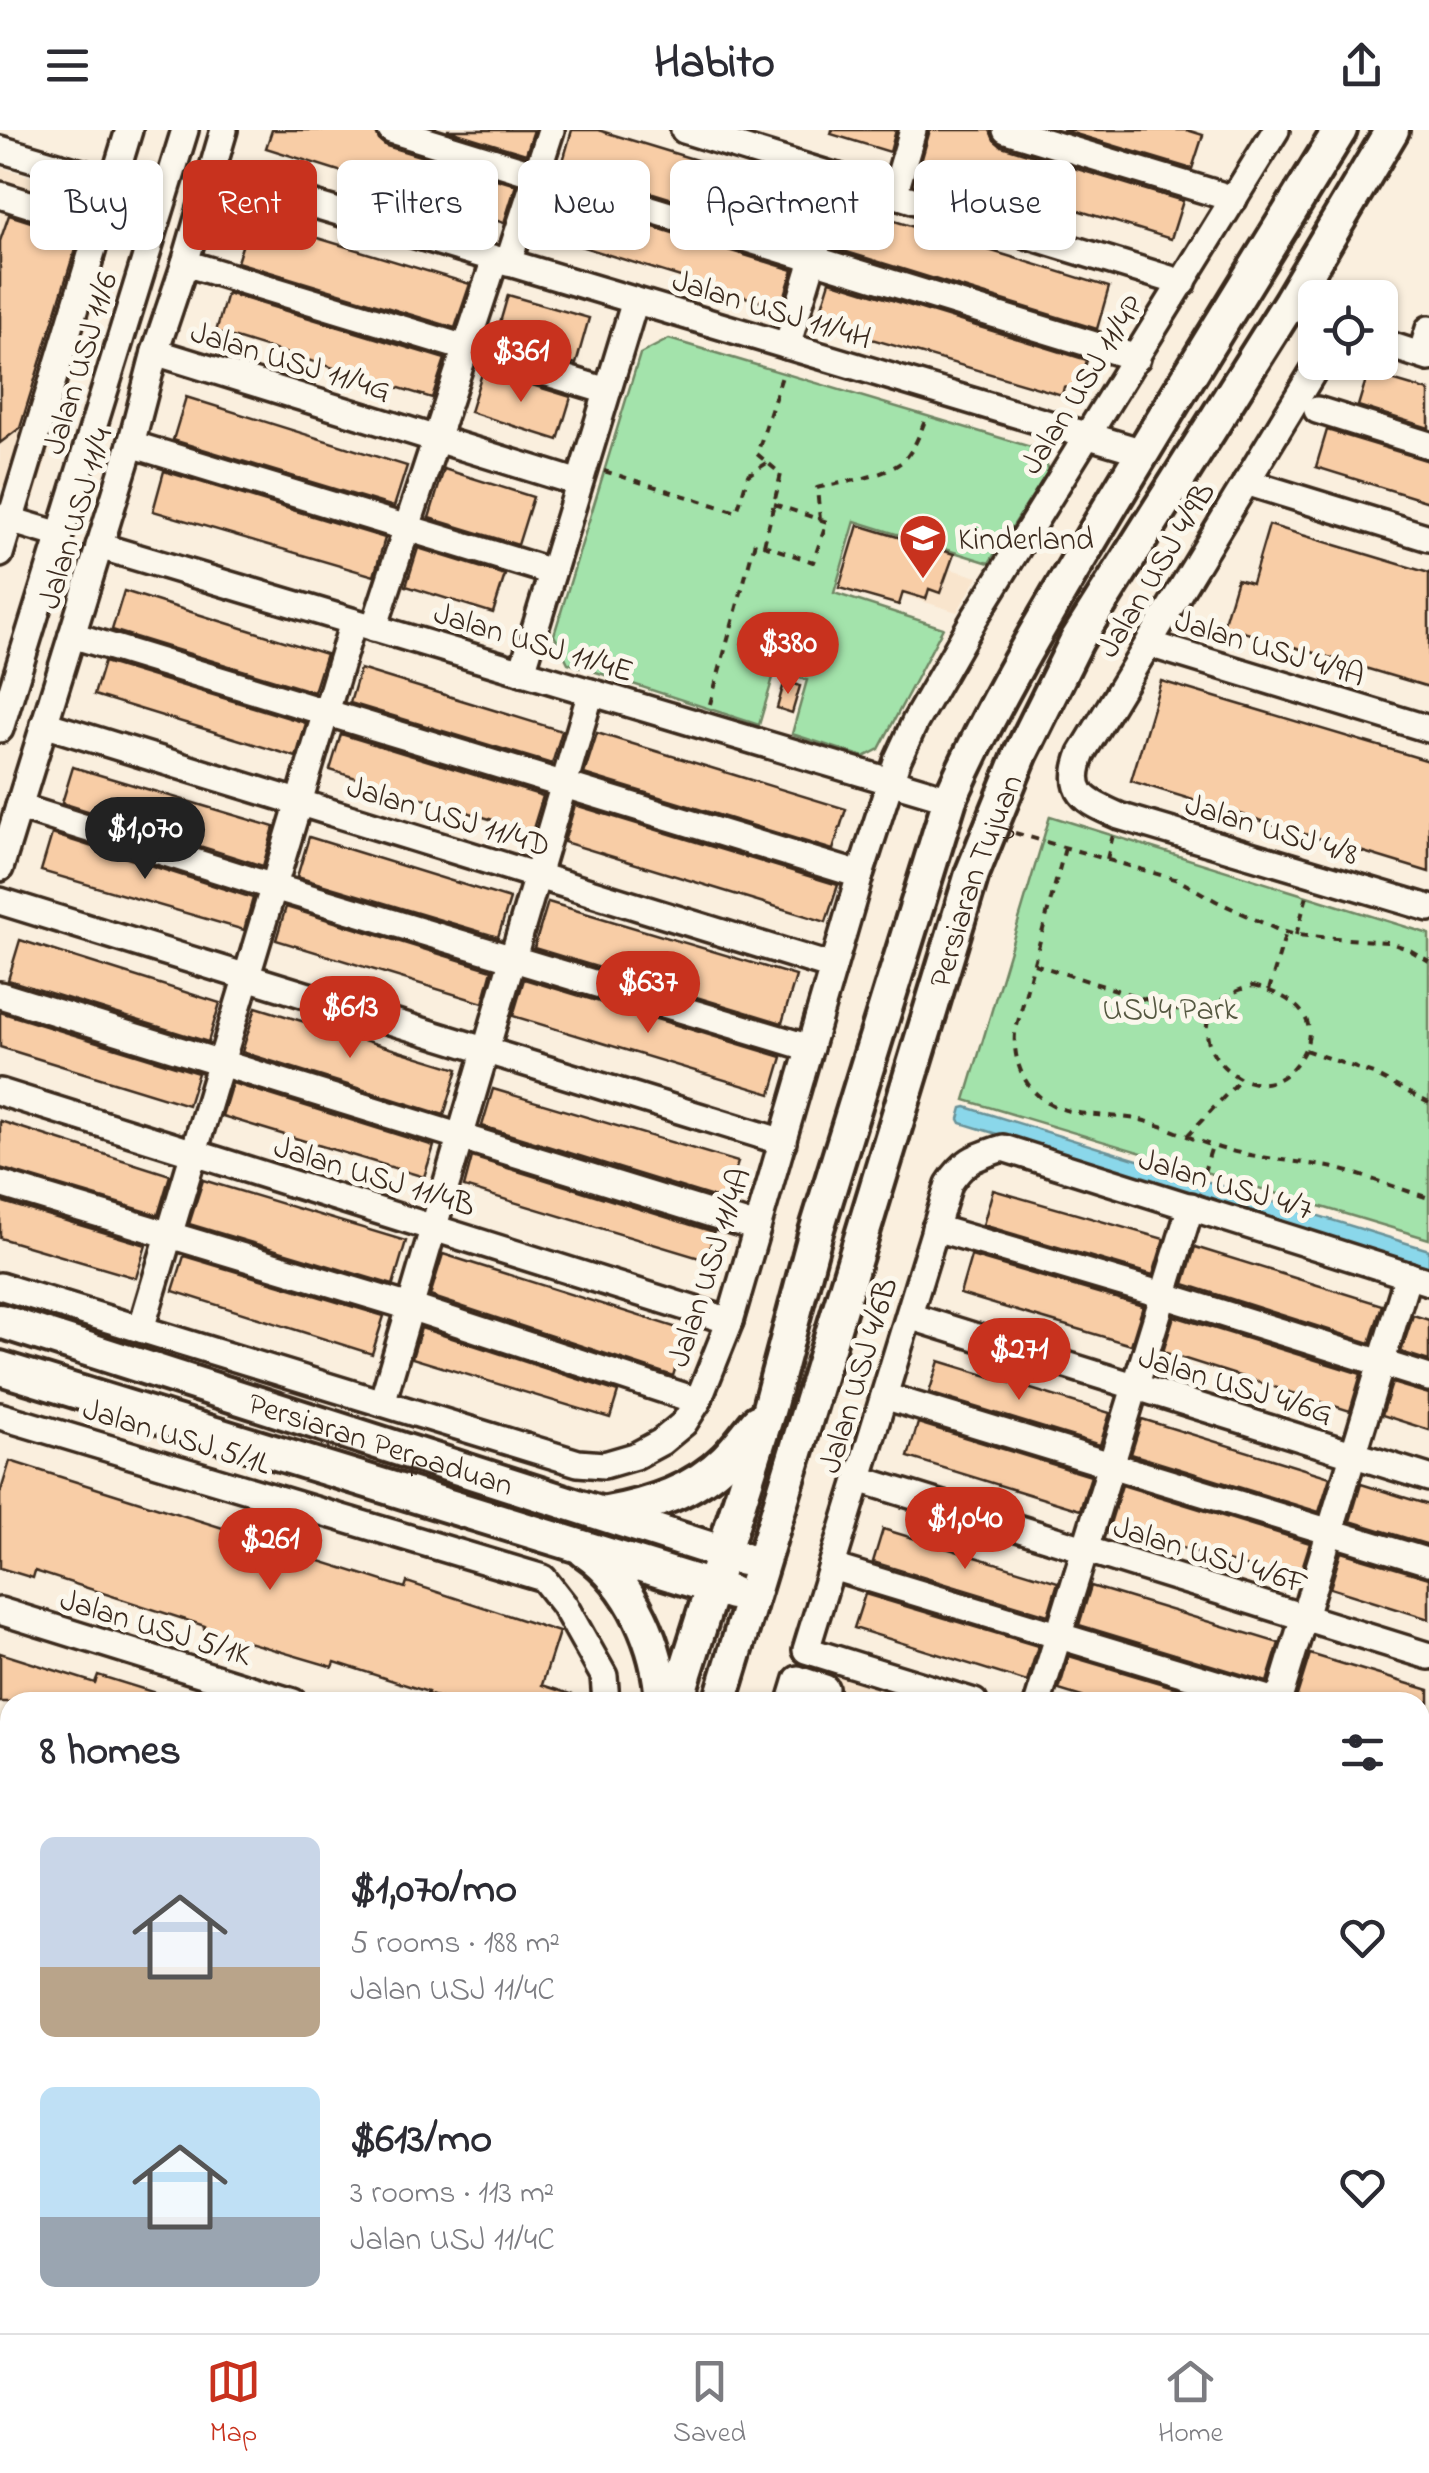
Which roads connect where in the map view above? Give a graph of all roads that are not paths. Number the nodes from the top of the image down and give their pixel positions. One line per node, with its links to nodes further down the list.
1 (129, 130): 14 (street)
2 (185, 130): 21 (street, Jalan USJ 11/6)
3 (224, 130): 15 (street, Jalan USJ 11/4)
4 (391, 130): 18 (street)
5 (551, 130): 16 (street)
6 (684, 130): 17 (street)
7 (913, 130): 19 (street)
8 (1006, 130): 22 (street)
9 (1340, 130): 51 (main road, Persiaran Tujuan)
10 (1392, 130): 33 (main road, Persiaran Tujuan)
11 (1270, 131): 22 (street, Jalan USJ 11/4P)
12 (0, 149): 13 (street)
13 (36, 160)
14 (119, 160)
15 (214, 160)
16 (541, 160)
17 (782, 160)
18 (518, 169)
19 (894, 195): 34 (street)
20 (1, 198): 23 (street)
21 (164, 198): 57 (street, Jalan USJ 11/6)
22 (1234, 200): 34 (street, Jalan USJ 11/4P)
23 (30, 206)
24 (317, 206): 31 (street, Jalan USJ 11/4H)
25 (650, 209): 30 (street)
26 (518, 221): 31 (street)
27 (91, 250): 52 (street)
28 (190, 250): 32 (street, Jalan USJ 11/4)
29 (816, 250): 30 (street)
30 (814, 258): 38 (street); 43 (street)
31 (502, 261): 35 (street, Jalan USJ 11/4H); 39 (street)
32 (186, 263): 39 (street); 41 (street, Jalan USJ 11/4)
33 (1317, 280)
34 (1182, 283): 43 (street, Jalan USJ 11/4P)
35 (635, 301): 38 (street, Jalan USJ 11/4H); 45 (street)
36 (1298, 316): 128 (main road, Persiaran Tujuan)
37 (1429, 329): 42 (street)
38 (787, 346): 47 (street, Jalan USJ 11/4H)
39 (466, 348): 45 (street); 48 (street)
40 (1398, 348): 42 (street)
41 (154, 352): 48 (street, Jalan USJ 11/4G); 49 (street, Jalan USJ 11/4)
42 (1425, 357)
43 (1137, 358): 47 (street, Jalan USJ 11/4P)
44 (1308, 380): 54 (street, Jalan USJ 4/9B)
45 (607, 392): 53 (street)
46 (1317, 410): 50 (street)
47 (1088, 436): 51 (street, Jalan USJ 11/4H); 71 (street, Jalan USJ 11/4P)
48 (436, 439): 53 (street, Jalan USJ 11/4G); 56 (street)
49 (132, 444): 56 (street); 59 (street, Jalan USJ 11/4)
50 (1429, 445)
51 (1142, 452): 73 (main road, Persiaran Tujuan)
52 (12, 472): 55 (street)
53 (582, 474): 61 (street)
54 (1246, 482): 58 (street); 64 (street, Jalan USJ 4/9B)
55 (5, 519): 57 (street); 60 (street)
56 (407, 527): 61 (street); 62 (street)
57 (60, 535): 69 (street, Jalan USJ 11/6)
58 (1429, 538)
59 (99, 546): 62 (street, Jalan USJ 11/4E); 63 (street, Jalan USJ 11/4)
60 (0, 554)
61 (552, 572): 65 (street)
62 (363, 625): 65 (street, Jalan USJ 11/4E); 67 (street)
63 (72, 635): 67 (street); 68 (street, Jalan USJ 11/4)
64 (1148, 644): 70 (street, Jalan USJ 4/9A); 76 (street, Jalan USJ 4/9B)
65 (522, 672): 66 (street, Jalan USJ 11/4E)
66 (591, 692): 71 (street, Jalan USJ 11/4E); 72 (street)
67 (326, 713): 72 (street); 74 (street)
68 (44, 724): 74 (street, Jalan USJ 11/4D); 75 (street, Jalan USJ 11/4)
69 (0, 729)
70 (1429, 729)
71 (889, 780): 73 (street, Jalan USJ 11/4E); 78 (street, Jalan USJ 11/4A)
72 (564, 784): 78 (street); 79 (street)
73 (950, 799): 116 (main road, Persiaran Tujuan)
74 (299, 802): 79 (street, Jalan USJ 11/4D); 80 (street)
75 (19, 807): 77 (street, Jalan USJ 11/4); 80 (street)
76 (1098, 807): 82 (street, Jalan USJ 4/8)
77 (0, 868)
78 (860, 875): 84 (street, Jalan USJ 11/4A)
79 (537, 876): 83 (street); 84 (street, Jalan USJ 11/4D)
80 (274, 887): 83 (street); 85 (street)
81 (0, 902): 85 (street)
82 (1429, 908)
83 (512, 959): 87 (street); 88 (street)
84 (834, 967): 87 (street, Jalan USJ 11/4A)
85 (246, 978): 88 (street); 89 (street)
86 (0, 995): 89 (street)
87 (810, 1048): 92 (street, Jalan USJ 11/4A)
88 (486, 1051): 91 (street); 92 (street)
89 (221, 1063): 91 (street); 94 (street)
90 (0, 1092): 94 (street, Jalan USJ 11/4B)
91 (460, 1137): 97 (street); 98 (street)
92 (782, 1142): 98 (street, Jalan USJ 11/4A)
93 (1003, 1148): 96 (street, Jalan USJ 4/7); 99 (street, Jalan USJ 4/6B)
94 (194, 1153): 97 (street, Jalan USJ 11/4B); 100 (street)
95 (0, 1184): 100 (street)
96 (1191, 1206): 101 (street, Jalan USJ 4/7); 103 (street)
97 (434, 1228): 104 (street); 106 (street, Jalan USJ 11/4B)
98 (757, 1228): 106 (street, Jalan USJ 11/4A)
99 (936, 1228): 103 (street); 105 (street, Jalan USJ 4/6B)
100 (170, 1235): 104 (street); 108 (street)
101 (1419, 1278): 109 (street)
102 (0, 1286): 108 (street, Jalan USJ 11/4A)
103 (1163, 1295): 109 (street); 112 (street)
104 (410, 1308): 114 (street); 115 (street)
105 (909, 1316): 112 (street, Jalan USJ 4/6G); 113 (street, Jalan USJ 4/6B)
106 (730, 1320): 114 (street, Jalan USJ 11/4A)
107 (0, 1322): 122 (main road, Persiaran Perpaduan)
108 (141, 1329): 115 (street, Jalan USJ 11/4A)
109 (1382, 1364): 111 (street); 118 (street)
110 (0, 1368): 124 (main road, Persiaran Perpaduan)
111 (1429, 1378)
112 (1135, 1386): 118 (street, Jalan USJ 4/6G); 119 (street)
113 (884, 1396): 119 (street); 121 (street, Jalan USJ 4/6B)
114 (698, 1401): 115 (street, Jalan USJ 11/4A)
115 (382, 1403)
116 (769, 1408): 122 (main road); 126 (main road, Persiaran Tujuan)
117 (0, 1416): 137 (street, Jalan USJ 5/1L)
118 (1354, 1454): 120 (street, Jalan USJ 4/6G); 123 (street)
119 (1111, 1466): 123 (street); 125 (street)
120 (1429, 1478)
121 (859, 1479): 125 (street, Jalan USJ 4/6F); 129 (street, Jalan USJ 4/6B)
122 (602, 1514): 126 (main road, Persiaran Perpaduan)
123 (1330, 1531): 127 (street); 133 (street)
124 (577, 1545): 130 (main road, Persiaran Perpaduan); 138 (main road)
125 (1085, 1549): 133 (street, Jalan USJ 4/6F); 134 (street)
126 (724, 1553): 128 (main road, Persiaran Perpaduan); 130 (main road, Persiaran Tujuan)
127 (1429, 1562)
128 (762, 1565): 131 (main road, Persiaran Tujuan)
129 (832, 1567): 134 (street); 143 (street, Jalan USJ 4/6B)
130 (713, 1587): 131 (main road, Persiaran Perpaduan); 139 (main road, Persiaran Tujuan)
131 (750, 1600): 140 (main road, Persiaran Tujuan)
132 (0, 1611): 136 (street, Jalan USJ 5/1K)
133 (1304, 1617): 135 (street, Jalan USJ 4/6F); 146 (street)
134 (1059, 1634): 144 (street); 145 (street)
135 (1429, 1656)
136 (261, 1692)
137 (605, 1692)
138 (662, 1692)
139 (679, 1692)
140 (723, 1692)
141 (794, 1692): 142 (street)
142 (824, 1692)
143 (916, 1692)
144 (1041, 1692)
145 (1246, 1692)
146 (1281, 1692)

